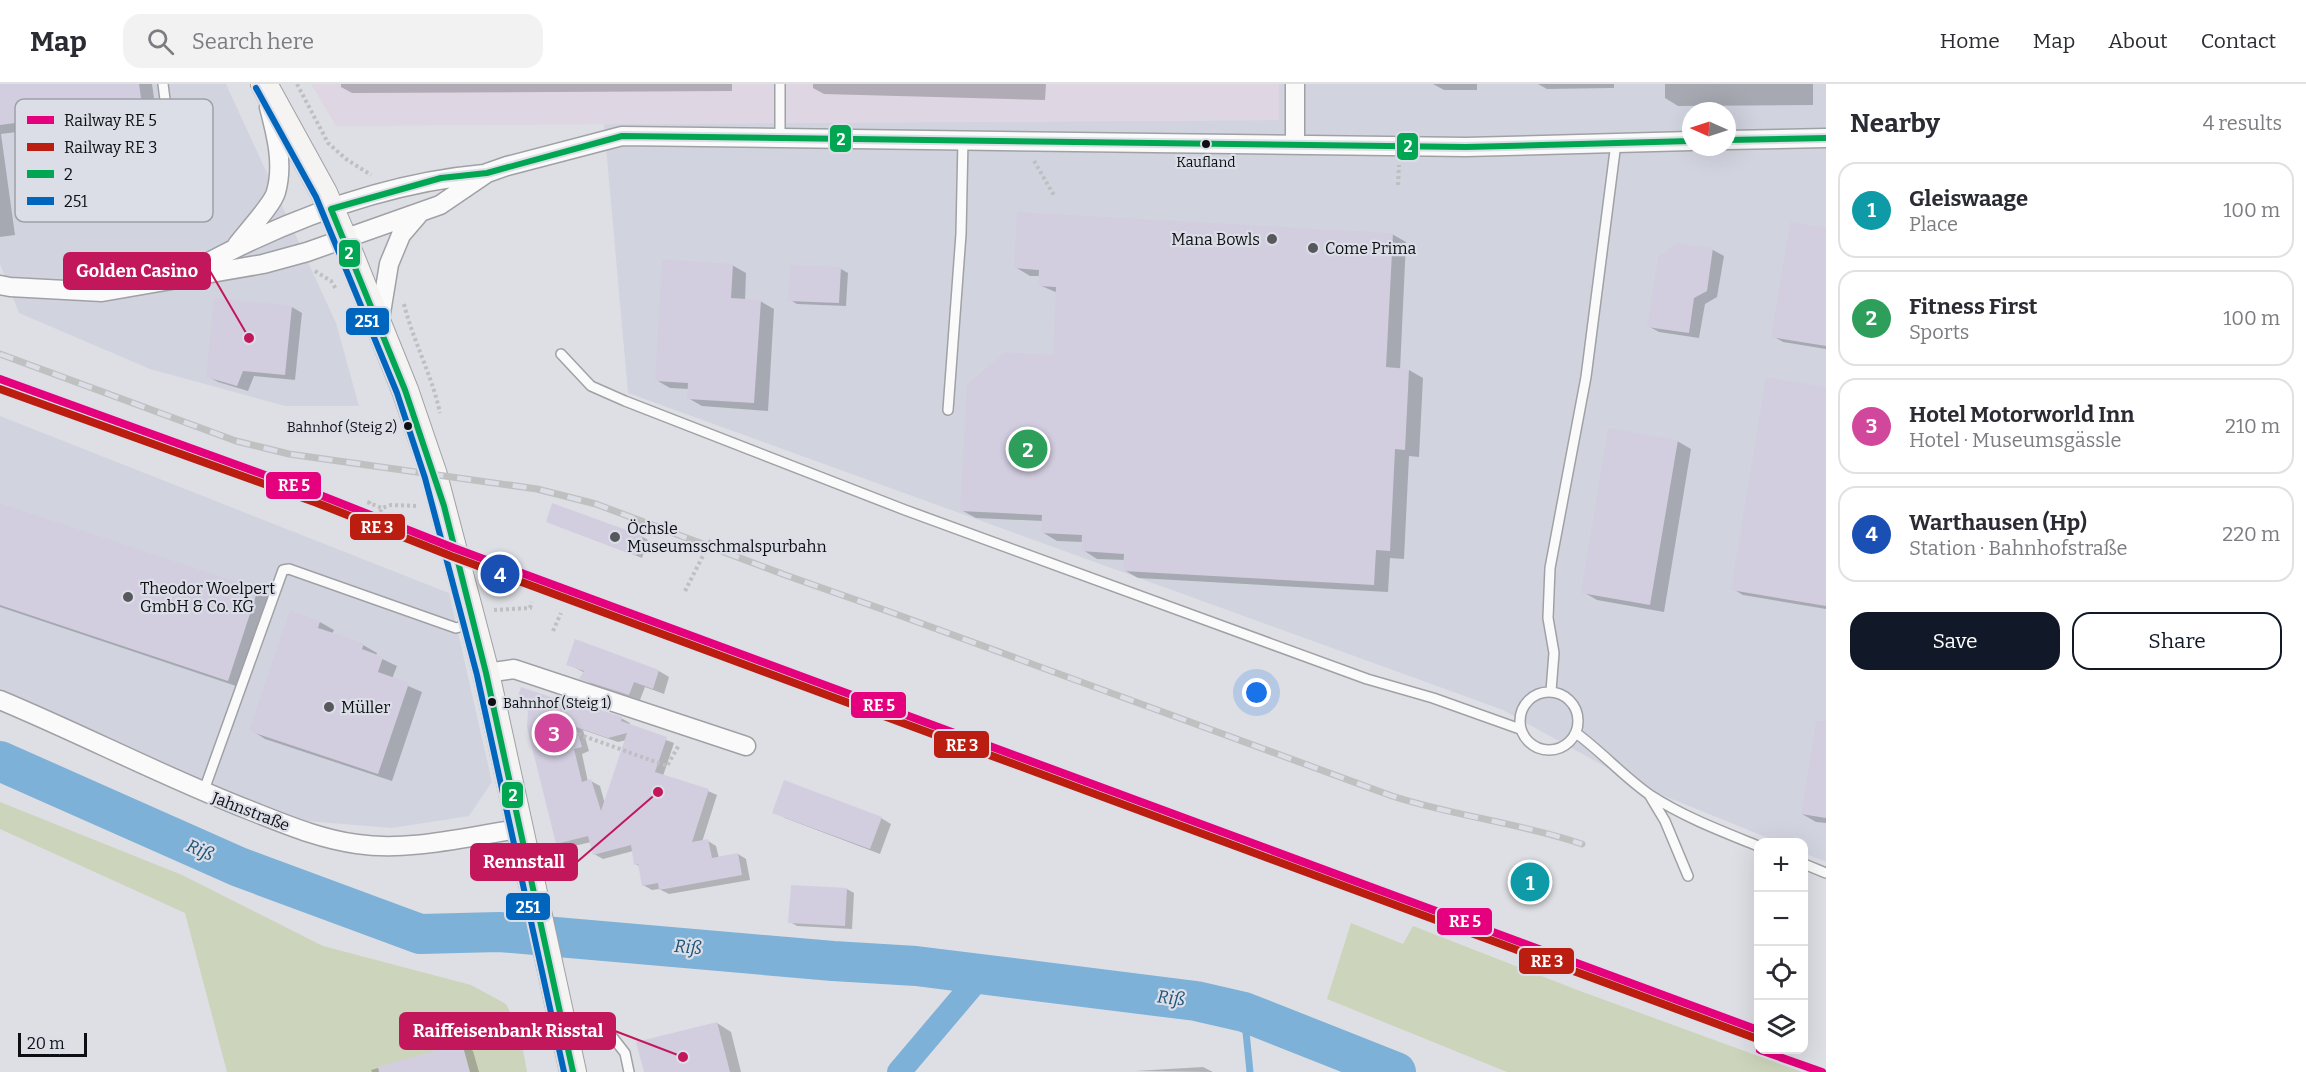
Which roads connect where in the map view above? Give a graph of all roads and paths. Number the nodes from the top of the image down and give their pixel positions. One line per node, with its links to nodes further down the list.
1 (163, 84): 6 (lane)
2 (297, 84): 16 (path)
3 (780, 84): 7 (lane)
4 (1295, 84): 14 (street)
5 (264, 85): 18 (main road); 21 (street)
6 (165, 99)
7 (780, 137): 9 (street); 15 (street)
8 (1826, 138): 10 (street)
9 (963, 140): 11 (street); 27 (lane)
10 (1736, 140)
11 (1022, 141): 14 (street); 17 (path)
12 (1682, 141): 13 (street)
13 (1616, 143): 14 (street); 39 (lane)
14 (1295, 145)
15 (487, 173): 16 (street); 19 (street)
16 (382, 194): 18 (street)
17 (1055, 197)
18 (331, 209): 20 (main road); 21 (street)
19 (420, 212): 20 (street); 25 (street)
20 (344, 239): 22 (street); 25 (main road)
21 (236, 246): 22 (street)
22 (178, 278): 23 (street)
23 (0, 285)
24 (403, 296): 28 (path)
25 (379, 325): 36 (main road)
26 (561, 354): 42 (lane)
27 (948, 411)
28 (443, 423)
29 (370, 501): 30 (path)
30 (420, 506)
31 (711, 540): 32 (path)
32 (685, 591)
33 (532, 602): 34 (path)
34 (499, 611)
35 (561, 613): 37 (path)
36 (465, 625): 38 (main road); 46 (lane)
37 (553, 631)
38 (486, 673): 41 (street); 48 (main road)
39 (1551, 691): 42 (lane); 43 (lane)
40 (0, 700): 46 (street, Jahnstraße)
41 (690, 727): 44 (path); 45 (street)
42 (1520, 729): 43 (lane)
43 (1576, 733): 47 (lane)
44 (578, 734)
45 (746, 746)
46 (203, 793): 48 (street, Jahnstraße)
47 (1649, 794): 49 (lane); 52 (lane)
48 (520, 829): 53 (main road)
49 (1754, 844)
50 (1808, 866): 51 (lane)
51 (1826, 873)
52 (1688, 876)
53 (562, 1027): 54 (main road); 55 (lane)
54 (573, 1072)
55 (630, 1072)

